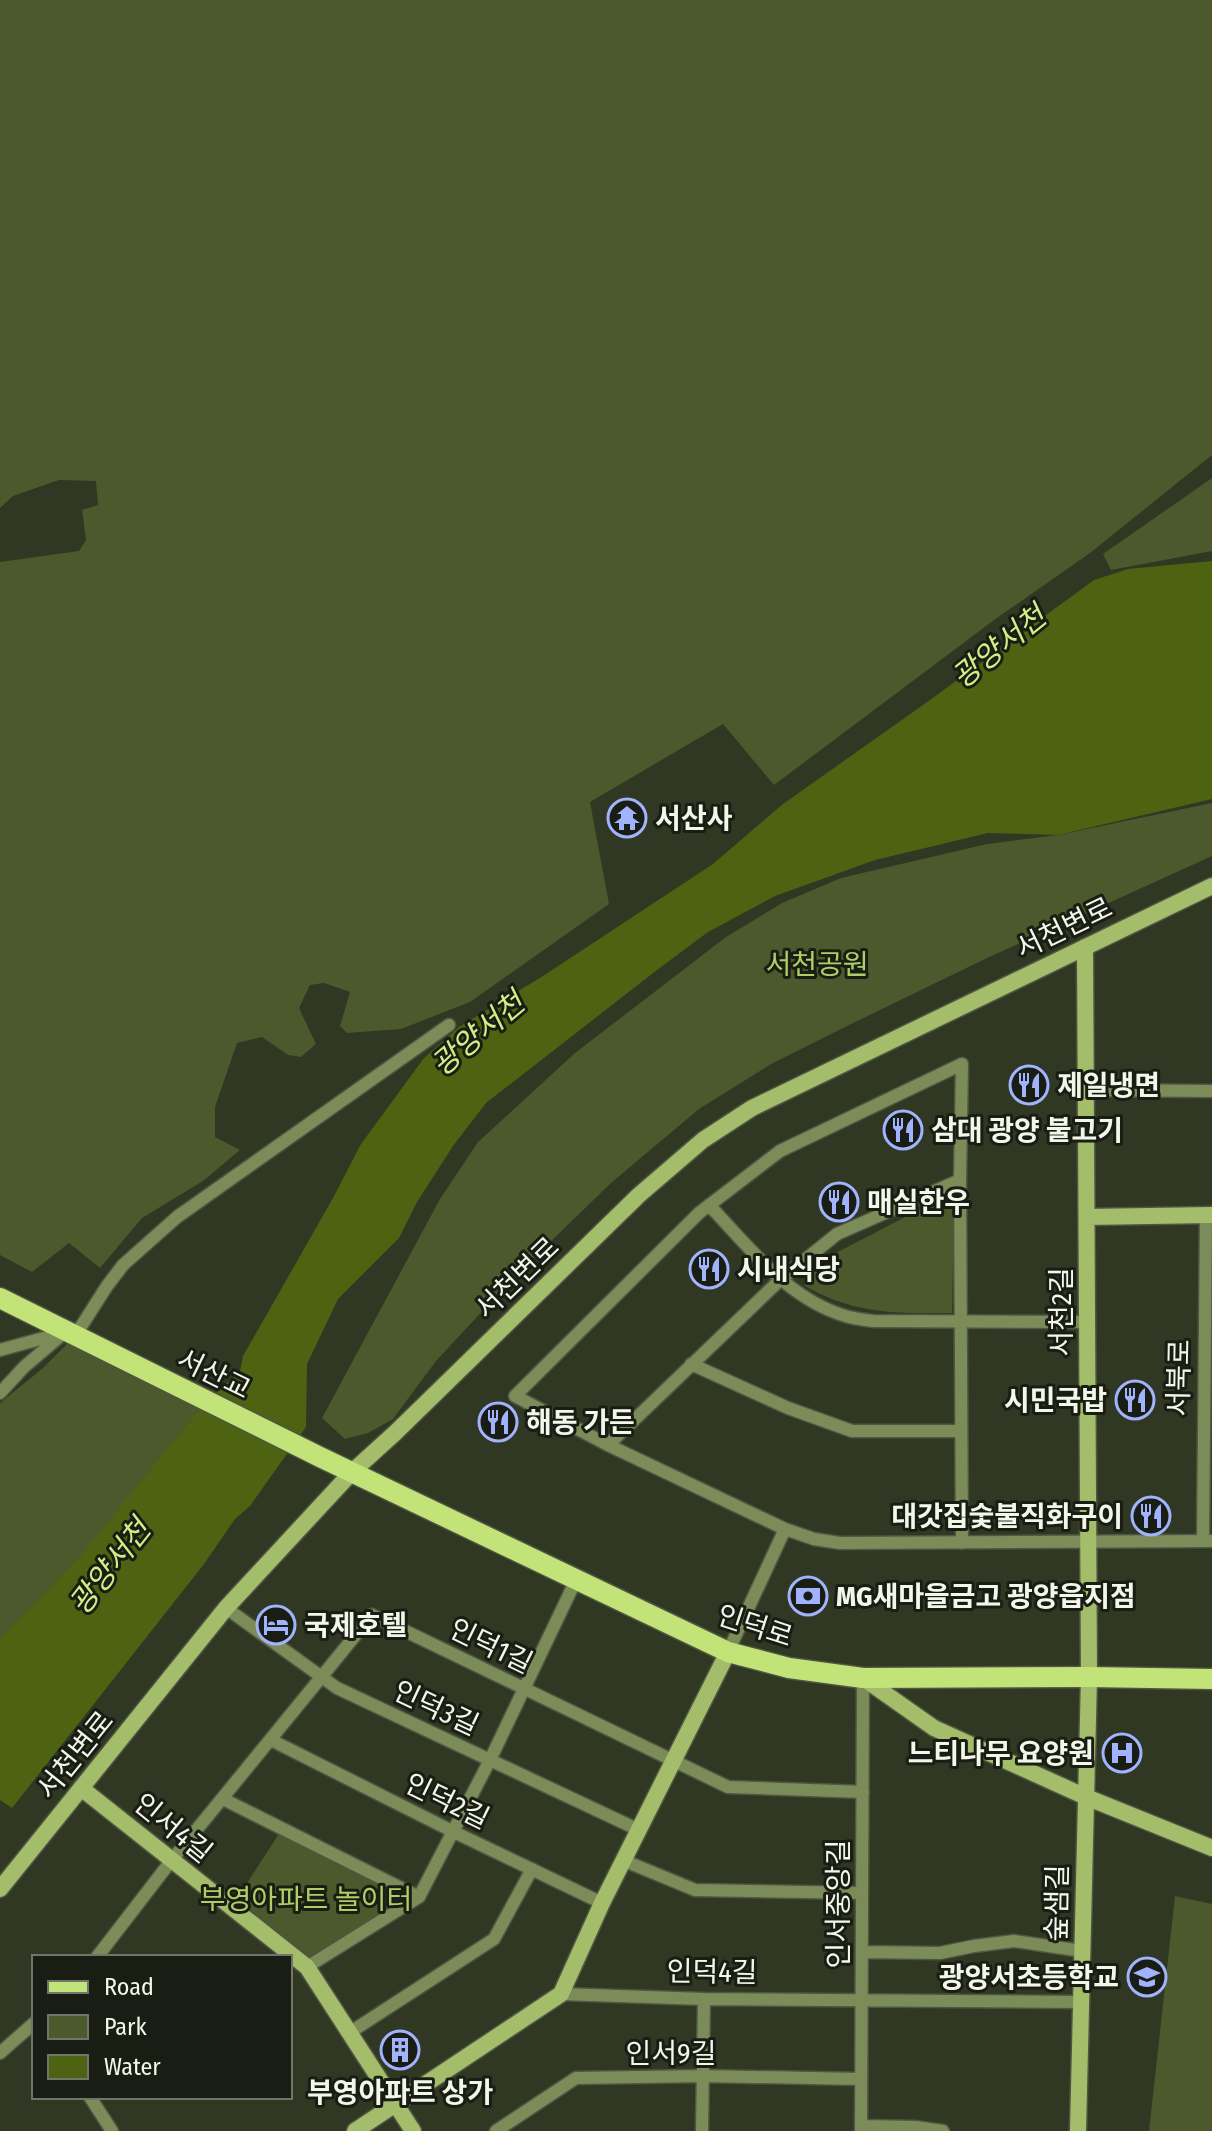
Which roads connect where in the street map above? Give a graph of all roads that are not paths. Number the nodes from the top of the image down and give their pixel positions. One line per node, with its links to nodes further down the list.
1 (1212, 886): 2 (street, 서천변로)
2 (1085, 947): 4 (street, 서천2길); 23 (street, 서천변로)
3 (449, 1025): 15 (street)
4 (1086, 1090): 5 (street); 9 (street, 서천2길)
5 (1212, 1091)
6 (960, 1180): 7 (street); 10 (street); 12 (street)
7 (709, 1205): 10 (street); 21 (street)
8 (1209, 1215): 9 (street, 서북로); 14 (street, 서북로)
9 (1087, 1217): 13 (street, 서천2길)
10 (780, 1280): 12 (street); 17 (street)
11 (0, 1298): 15 (main road)
12 (962, 1321): 13 (street); 19 (street)
13 (1087, 1322): 26 (street, 서천2길)
14 (1209, 1331): 20 (street, 서북로)
15 (75, 1336): 16 (street); 18 (street); 22 (main road, 서산교)
16 (0, 1350)
17 (691, 1364): 19 (street); 21 (street)
18 (0, 1393)
19 (960, 1431): 27 (street)
20 (1208, 1438): 25 (street, 서북로)
21 (608, 1445): 24 (street)
22 (320, 1457): 23 (main road, 인덕로)
23 (352, 1472): 28 (main road, 인덕로); 29 (street, 서천변로)
24 (785, 1529): 27 (street); 30 (street)
25 (1208, 1541): 26 (street)
26 (1088, 1542): 27 (street); 31 (street, 서천2길)
27 (962, 1543)
28 (576, 1580): 30 (main road, 인덕로); 35 (street)
29 (226, 1608): 32 (street, 인덕3길); 39 (street, 서천변로)
30 (728, 1652): 33 (main road, 인덕로); 38 (street)
31 (1089, 1677): 33 (main road, 인덕로); 34 (main road, 인덕로); 41 (street, 숲샘길)
32 (321, 1678): 35 (street, 인덕1길); 36 (street, 인덕1길); 37 (street, 인덕3길)
33 (863, 1678): 40 (street, 인서중앙길); 41 (street)
34 (1212, 1679)
35 (524, 1689): 37 (street); 38 (street, 인덕1길)
36 (271, 1740): 42 (street, 인덕1길); 44 (street, 인덕2길)
37 (490, 1760): 43 (street, 인덕3길); 44 (street)
38 (674, 1761): 40 (street); 43 (street)
39 (81, 1788): 46 (street, 인서4길); 49 (street, 서천변로)
40 (863, 1792): 50 (street, 인서중앙길)
41 (1086, 1797): 45 (street); 53 (street, 숲샘길)
42 (223, 1799): 46 (street, 인덕1길); 51 (street)
43 (639, 1830): 47 (street)
44 (454, 1832): 48 (street, 인덕2길); 51 (street)
45 (1212, 1848)
46 (171, 1861): 55 (street, 인덕1길); 56 (street, 인서4길)
47 (625, 1861): 50 (street); 52 (street)
48 (532, 1869): 52 (street, 인덕2길); 64 (street)
49 (0, 1889)
50 (862, 1893): 54 (street, 인서중앙길)
51 (419, 1897): 58 (street)
52 (602, 1903): 59 (street)
53 (1082, 1951): 54 (street); 62 (street, 숲샘길)
54 (862, 1952): 61 (street, 인서중앙길)
55 (99, 1955)
56 (292, 1955)
57 (292, 1955): 58 (street, 인서4길)
58 (307, 1967): 64 (street, 인서4길)
59 (561, 1994): 60 (street, 인덕4길); 69 (street)
60 (704, 1999): 61 (street, 인덕4길); 66 (street)
61 (862, 2000): 62 (street, 인덕4길); 67 (street, 인서중앙길)
62 (1081, 2002): 77 (street, 숲샘길)
63 (32, 2025): 65 (street)
64 (349, 2033): 69 (street, 인서4길)
65 (0, 2053)
66 (703, 2076): 67 (street, 인서9길); 74 (street, 인서9길); 75 (street)
67 (861, 2079): 70 (street, 인서중앙길)
68 (91, 2099): 71 (street)
69 (396, 2103): 72 (street); 73 (street, 인서4길)
70 (861, 2129): 76 (street)
71 (112, 2131)
72 (355, 2131)
73 (413, 2131)
74 (496, 2131)
75 (702, 2131)
76 (943, 2131)
77 (1078, 2131)

